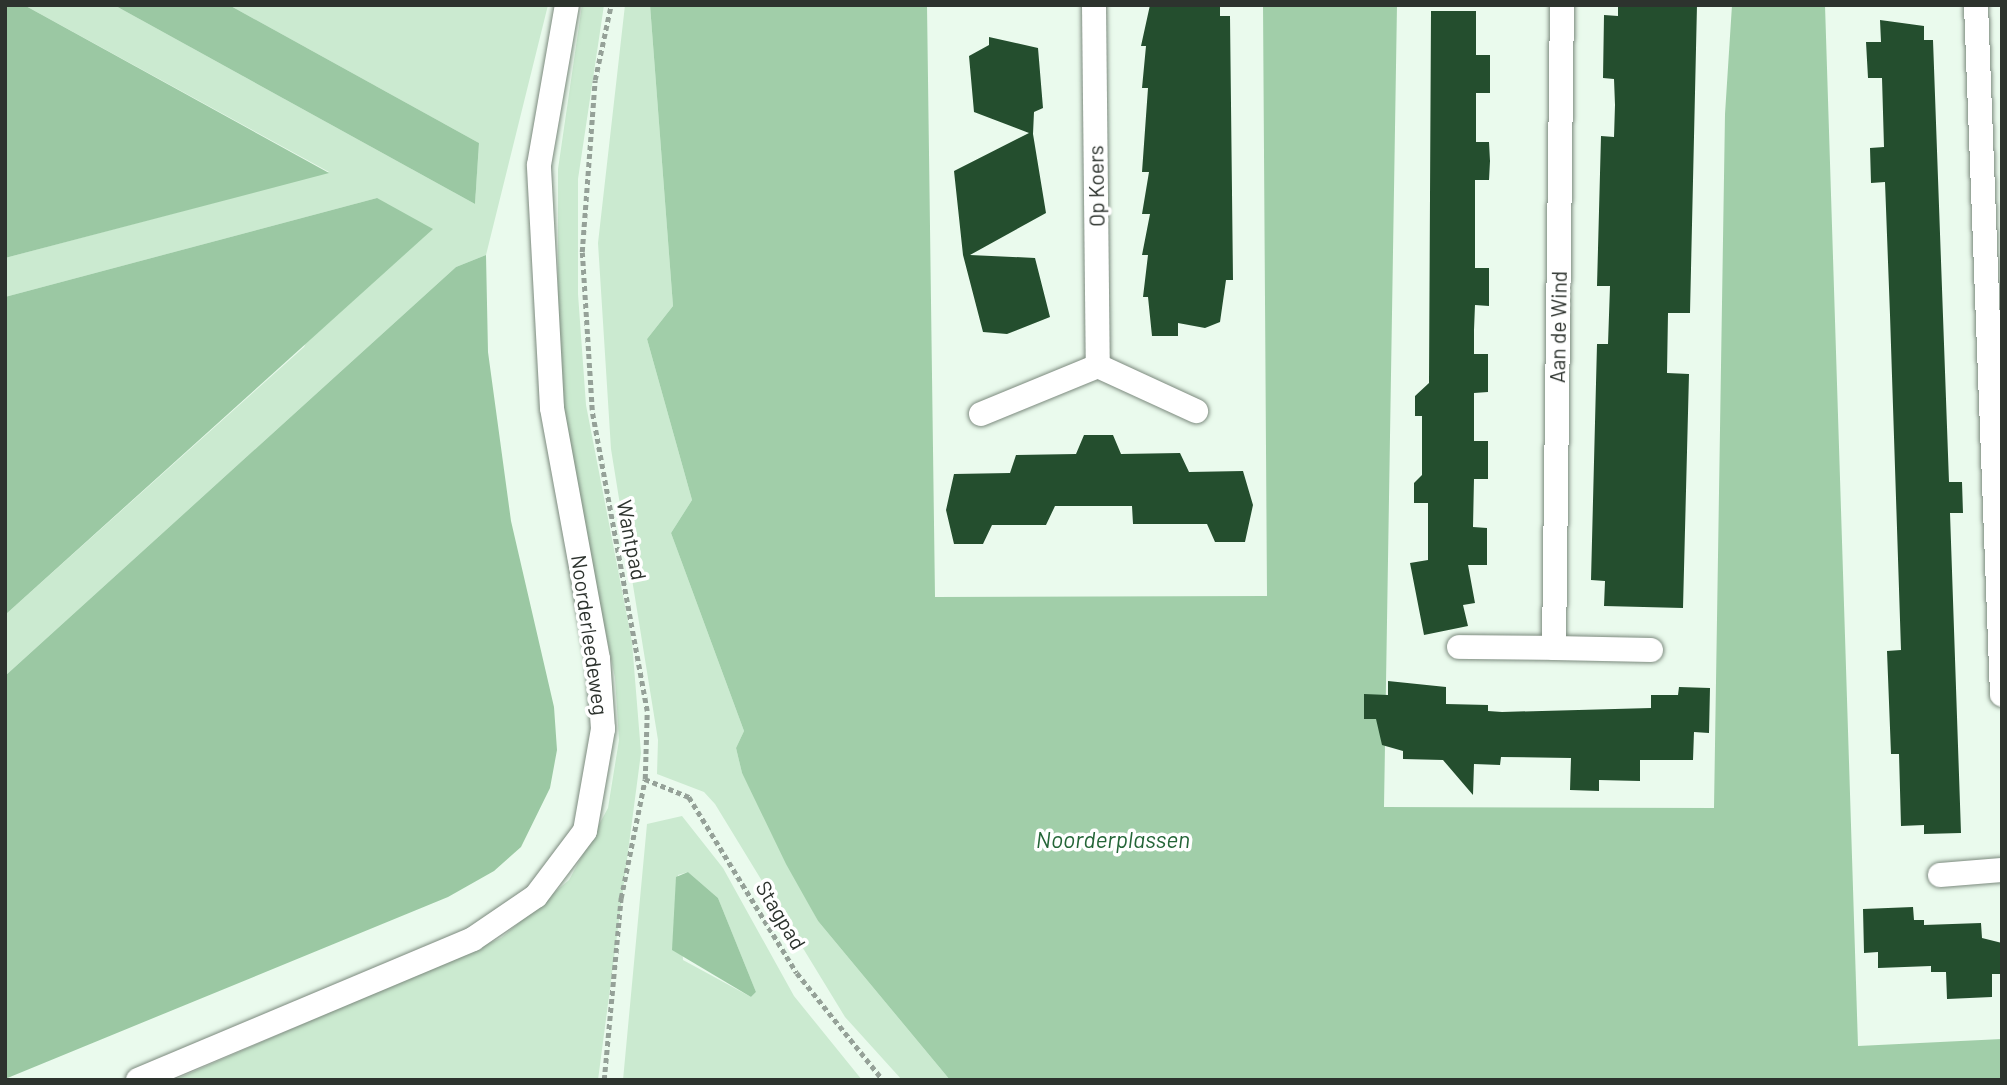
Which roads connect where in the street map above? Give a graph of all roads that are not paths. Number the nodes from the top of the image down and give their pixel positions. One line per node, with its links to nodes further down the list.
1 (567, 5): 14 (street, Noorderleedeweg)
2 (1094, 5): 5 (street, Op Koers)
3 (1562, 5): 9 (street, Aan de Wind)
4 (1976, 5): 11 (street)
5 (1098, 366): 6 (street); 7 (street)
6 (1196, 411)
7 (981, 414)
8 (1459, 647): 9 (street)
9 (1553, 648): 10 (street)
10 (1651, 650)
11 (2002, 695)
12 (2002, 870): 13 (street)
13 (1940, 875)
14 (138, 1080)

